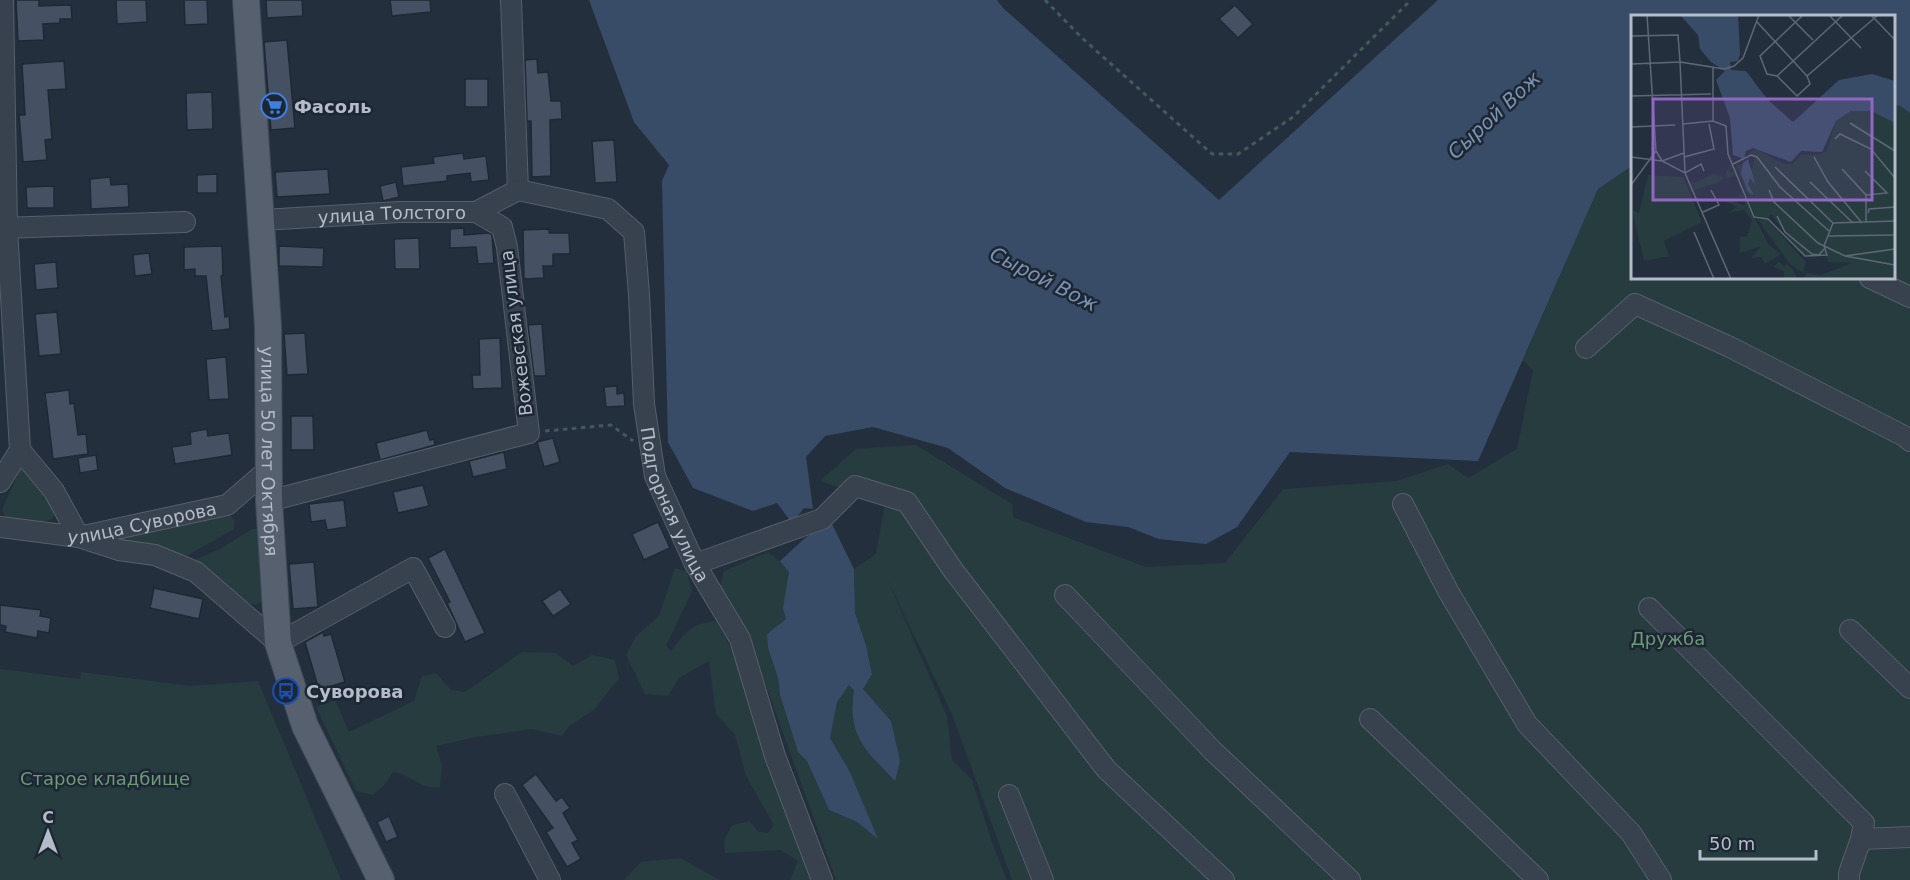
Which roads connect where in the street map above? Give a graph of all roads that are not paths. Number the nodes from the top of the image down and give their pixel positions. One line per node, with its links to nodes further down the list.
1 (3, 0): 8 (street)
2 (246, 0): 6 (main road, улица 50 лет Октября)
3 (511, 0): 4 (street)
4 (518, 190): 5 (street, улица Толстого); 20 (street, Подгорная улица)
5 (476, 212): 6 (street, улица Толстого); 16 (street, Вожевская улица)
6 (262, 220): 14 (main road, улица 50 лет Октября)
7 (185, 222): 8 (street)
8 (3, 228): 13 (street)
9 (1872, 279): 10 (street)
10 (1910, 297)
11 (1586, 348): 12 (street)
12 (1910, 441)
13 (20, 450): 15 (street); 19 (street)
14 (270, 468): 16 (main road, улица 50 лет Октября); 19 (street, улица Суворова)
15 (0, 482)
16 (270, 501): 25 (main road, улица 50 лет Октября)
17 (1404, 504): 39 (street)
18 (0, 527): 19 (street, улица Суворова)
19 (79, 537): 25 (street)
20 (695, 564): 34 (street, Подгорная улица); 36 (street)
21 (1065, 595): 37 (street)
22 (1649, 608): 31 (street)
23 (446, 627): 25 (street)
24 (1850, 630): 26 (street)
25 (278, 643): 32 (main road, улица 50 лет Октября)
26 (1910, 688)
27 (1370, 719): 38 (street)
28 (505, 794): 33 (street)
29 (1009, 795): 35 (street)
30 (1910, 837): 31 (street)
31 (1861, 839): 40 (street)
32 (381, 880)
33 (550, 880)
34 (822, 880)
35 (1043, 880)
36 (1224, 880)
37 (1350, 880)
38 (1539, 880)
39 (1661, 880)
40 (1849, 880)

